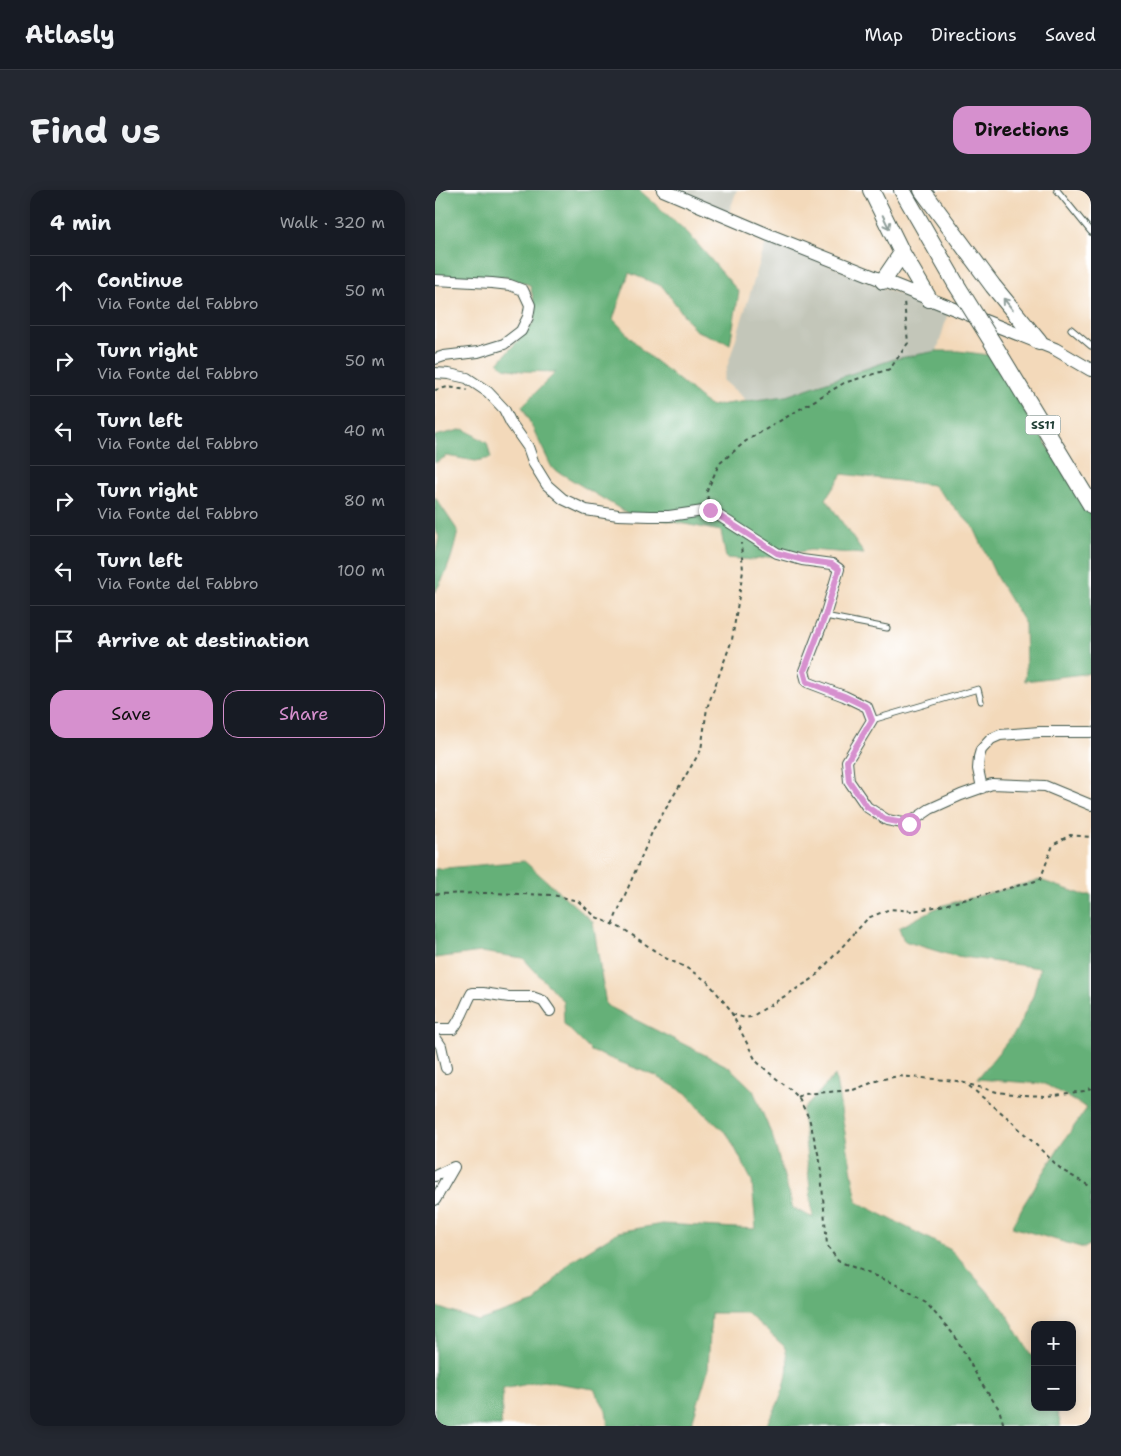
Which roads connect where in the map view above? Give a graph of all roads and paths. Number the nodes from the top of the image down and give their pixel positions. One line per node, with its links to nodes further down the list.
1 (663, 190): 9 (street)
2 (871, 190): 7 (highway, one-way to 7)
3 (902, 190): 20 (highway, SS11, bridge)
4 (922, 190): 13 (highway, one-way to 4)
5 (1057, 190): 6 (lane)
6 (1091, 232)
7 (902, 253): 9 (highway); 11 (highway)
8 (435, 280): 15 (street)
9 (883, 281): 10 (street)
10 (908, 290): 11 (street); 21 (path)
11 (929, 298): 13 (street)
12 (1071, 329): 14 (lane)
13 (1039, 342): 16 (street)
14 (1091, 346)
15 (435, 359)
16 (1091, 370)
17 (435, 373): 21 (street)
18 (435, 390): 19 (path)
19 (468, 390)
20 (1091, 505)
21 (710, 510): 22 (street)
22 (739, 528): 23 (street); 32 (path)
23 (825, 616): 24 (lane); 26 (street)
24 (887, 628)
25 (981, 701): 26 (lane)
26 (872, 720): 28 (street)
27 (1091, 732): 28 (street)
28 (983, 788): 29 (street)
29 (1091, 805)
30 (1091, 837): 34 (path)
31 (435, 894): 32 (path)
32 (612, 925): 34 (path)
33 (550, 1011): 35 (street)
34 (732, 1014): 40 (path)
35 (435, 1029)
36 (435, 1037): 37 (street)
37 (446, 1068)
38 (967, 1084): 39 (path); 40 (path); 42 (path)
39 (1091, 1088)
40 (798, 1098): 44 (path)
41 (435, 1176): 43 (street)
42 (1091, 1187)
43 (435, 1200)
44 (1004, 1426)

